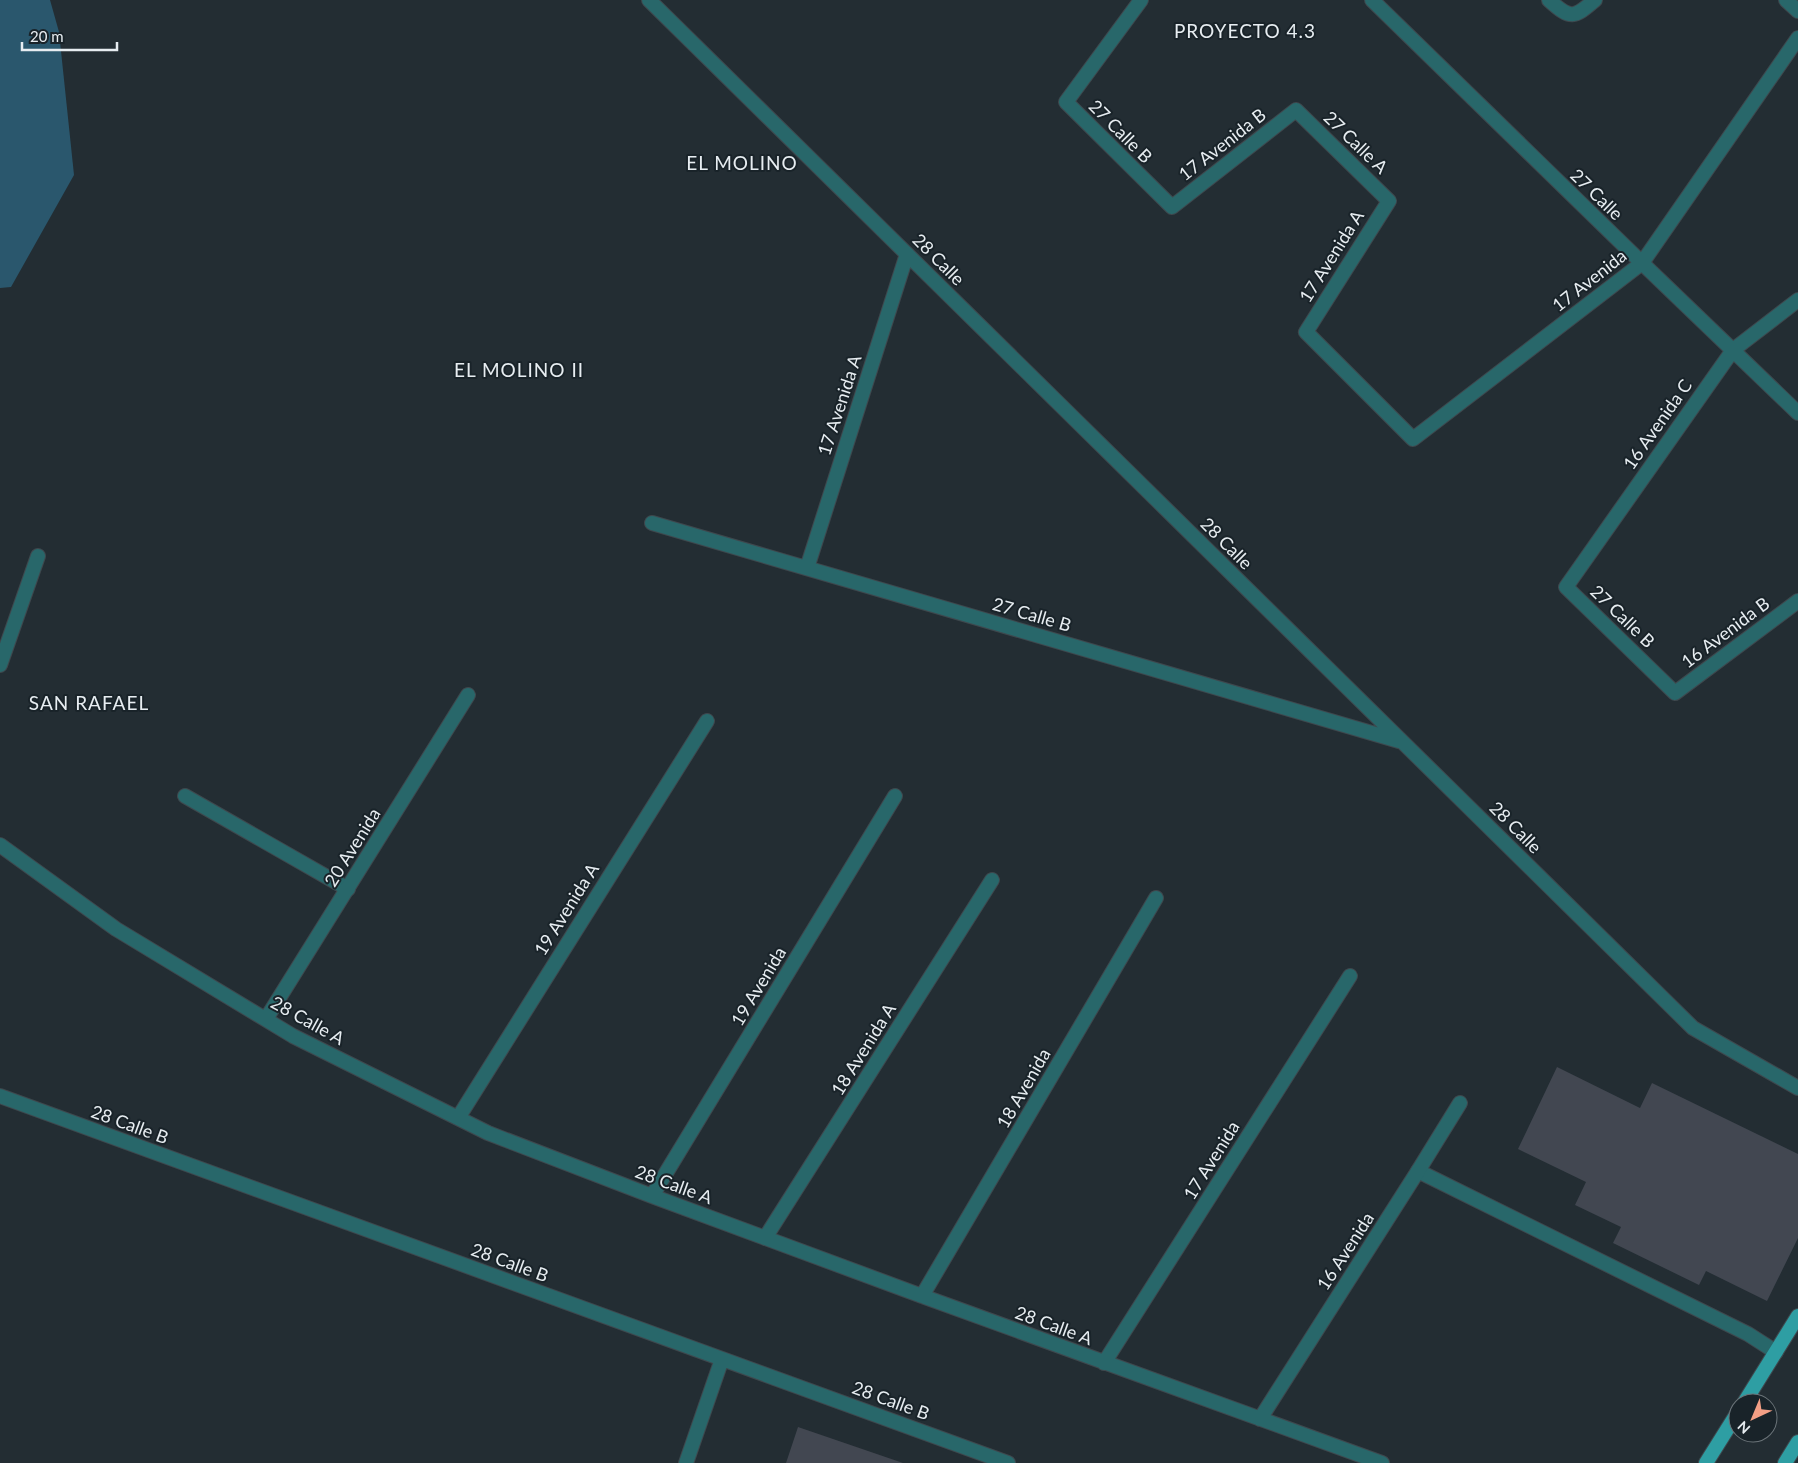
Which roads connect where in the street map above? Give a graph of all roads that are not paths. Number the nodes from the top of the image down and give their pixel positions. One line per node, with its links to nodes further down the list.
1 (649, 0): 12 (street, 28 Calle)
2 (1141, 0): 11 (street, 27 Calle B)
3 (1372, 0): 13 (street, 27 Calle)
4 (1549, 0): 5 (street)
5 (1595, 0)
6 (1786, 0): 7 (street)
7 (1798, 11)
8 (1798, 38): 13 (street, 17 Avenida)
9 (1296, 110): 10 (street, 27 Calle A); 11 (street, 17 Avenida B)
10 (1389, 201): 17 (street, 17 Avenida A)
11 (1172, 208)
12 (907, 254): 20 (street, 17 Avenida A); 27 (street, 28 Calle)
13 (1642, 264): 15 (street, 27 Calle); 17 (street, 17 Avenida)
14 (1798, 300): 15 (street, 16 Avenida C)
15 (1732, 350): 16 (street, 27 Calle); 21 (street, 16 Avenida C)
16 (1798, 413)
17 (1413, 439)
18 (652, 523): 20 (street, 27 Calle B)
19 (38, 556): 23 (street)
20 (807, 568): 27 (street, 27 Calle B)
21 (1566, 586): 24 (street, 27 Calle B)
22 (1798, 601): 24 (street, 16 Avenida B)
23 (0, 665)
24 (1675, 693)
25 (468, 695): 32 (street, 20 Avenida)
26 (707, 721): 39 (street, 19 Avenida A)
27 (1402, 742): 36 (street, 28 Calle)
28 (185, 796): 32 (street)
29 (895, 796): 41 (street, 19 Avenida)
30 (0, 845): 35 (street, 28 Calle A)
31 (992, 880): 42 (street, 18 Avenida A)
32 (348, 889): 35 (street, 20 Avenida)
33 (1156, 898): 43 (street, 18 Avenida)
34 (1350, 976): 47 (street, 17 Avenida)
35 (266, 1019): 39 (street, 28 Calle A)
36 (1798, 1088)
37 (0, 1096): 46 (street, 28 Calle B)
38 (1460, 1103): 40 (street, 16 Avenida)
39 (458, 1118): 41 (street, 28 Calle A)
40 (1418, 1171): 45 (street); 49 (street, 16 Avenida)
41 (652, 1196): 42 (street, 28 Calle A)
42 (764, 1238): 43 (street, 28 Calle A)
43 (922, 1296): 47 (street, 28 Calle A)
44 (1798, 1316): 45 (main road)
45 (1776, 1352): 48 (main road)
46 (722, 1359): 52 (street); 53 (street, 28 Calle B)
47 (1104, 1363): 49 (street, 28 Calle A)
48 (1750, 1393)
49 (1260, 1419): 54 (street, 28 Calle A)
50 (1728, 1428): 55 (main road)
51 (1798, 1442): 56 (main road)
52 (686, 1463)
53 (1008, 1463)
54 (1382, 1463)
55 (1706, 1463)
56 (1784, 1463)

